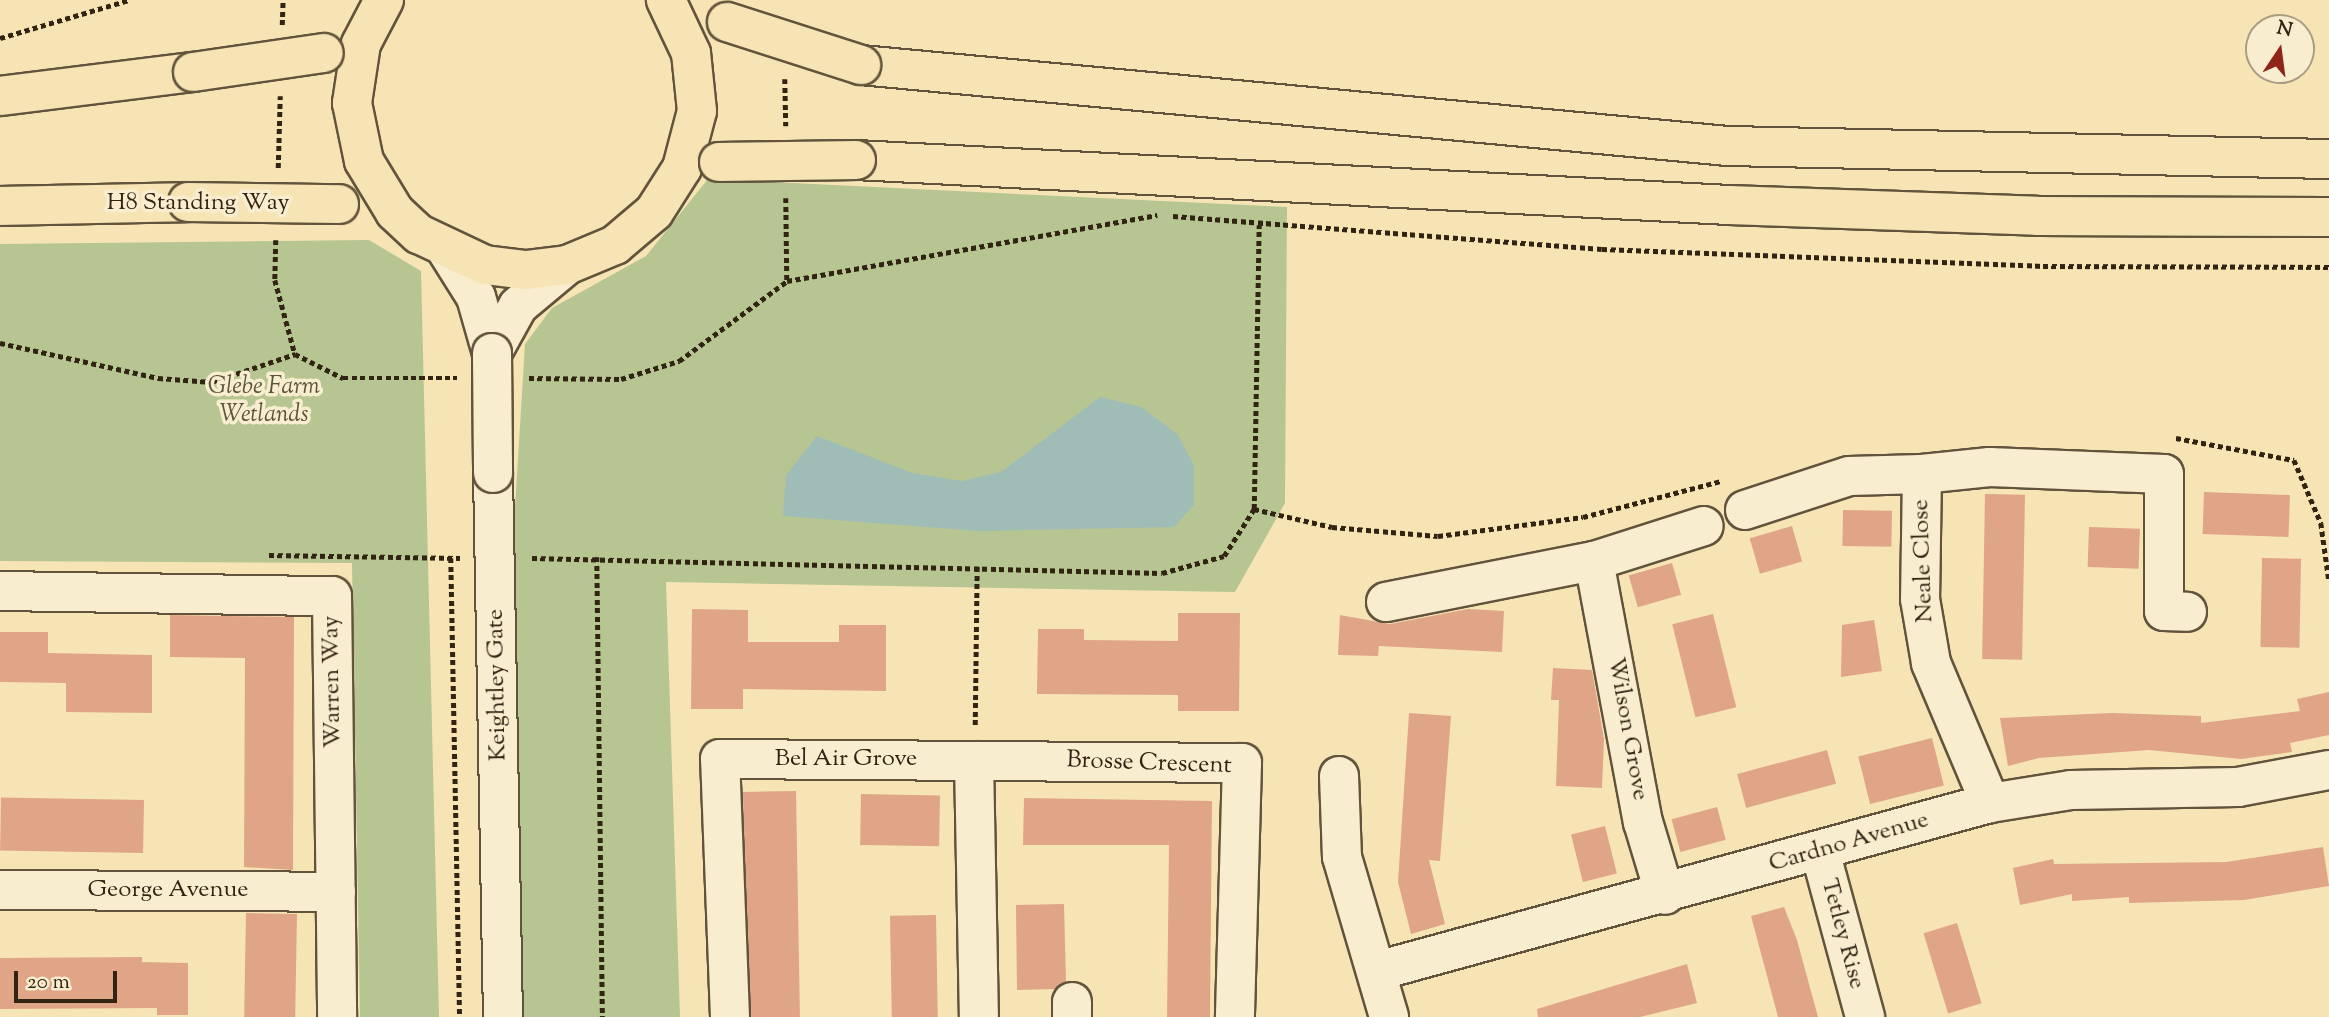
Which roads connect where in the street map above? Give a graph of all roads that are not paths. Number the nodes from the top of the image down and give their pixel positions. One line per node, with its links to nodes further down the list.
1 (384, 0): 3 (highway)
2 (667, 0): 5 (highway, bridge); 6 (highway)
3 (361, 44): 4 (highway, bridge); 8 (highway)
4 (0, 96)
5 (2329, 159)
6 (682, 168): 9 (highway, bridge); 11 (highway)
7 (0, 206): 8 (highway, H8 Standing Way, bridge)
8 (395, 212): 10 (highway)
9 (2329, 217)
10 (447, 251): 11 (highway); 12 (street, Keightley Gate)
11 (567, 265): 12 (street, Keightley Gate)
12 (492, 353): 30 (street, Keightley Gate, bridge)
13 (1922, 474): 14 (street, Neale Close); 19 (street, Neale Close); 23 (street, Neale Close)
14 (1745, 510)
15 (1704, 526): 16 (street)
16 (1594, 561): 18 (street); 27 (street, Wilson Grove)
17 (0, 590): 26 (street, Warren Way)
18 (1386, 602)
19 (2187, 612)
20 (974, 761): 31 (street, Bel Air Grove); 32 (street); 33 (street, Brosse Crescent)
21 (2329, 770): 23 (street, Cardno Avenue)
22 (1339, 776): 28 (street)
23 (1990, 803): 24 (street, Cardno Avenue)
24 (1820, 851): 27 (street, Cardno Avenue); 35 (street, Tetley Rise)
25 (0, 890): 26 (street, George Avenue)
26 (336, 891): 29 (street, Warren Way)
27 (1665, 895): 28 (street, Cardno Avenue)
28 (1377, 971): 34 (street)
29 (337, 1017)
30 (503, 1017)
31 (730, 1017)
32 (979, 1017)
33 (1235, 1017)
34 (1389, 1017)
35 (1865, 1017)

